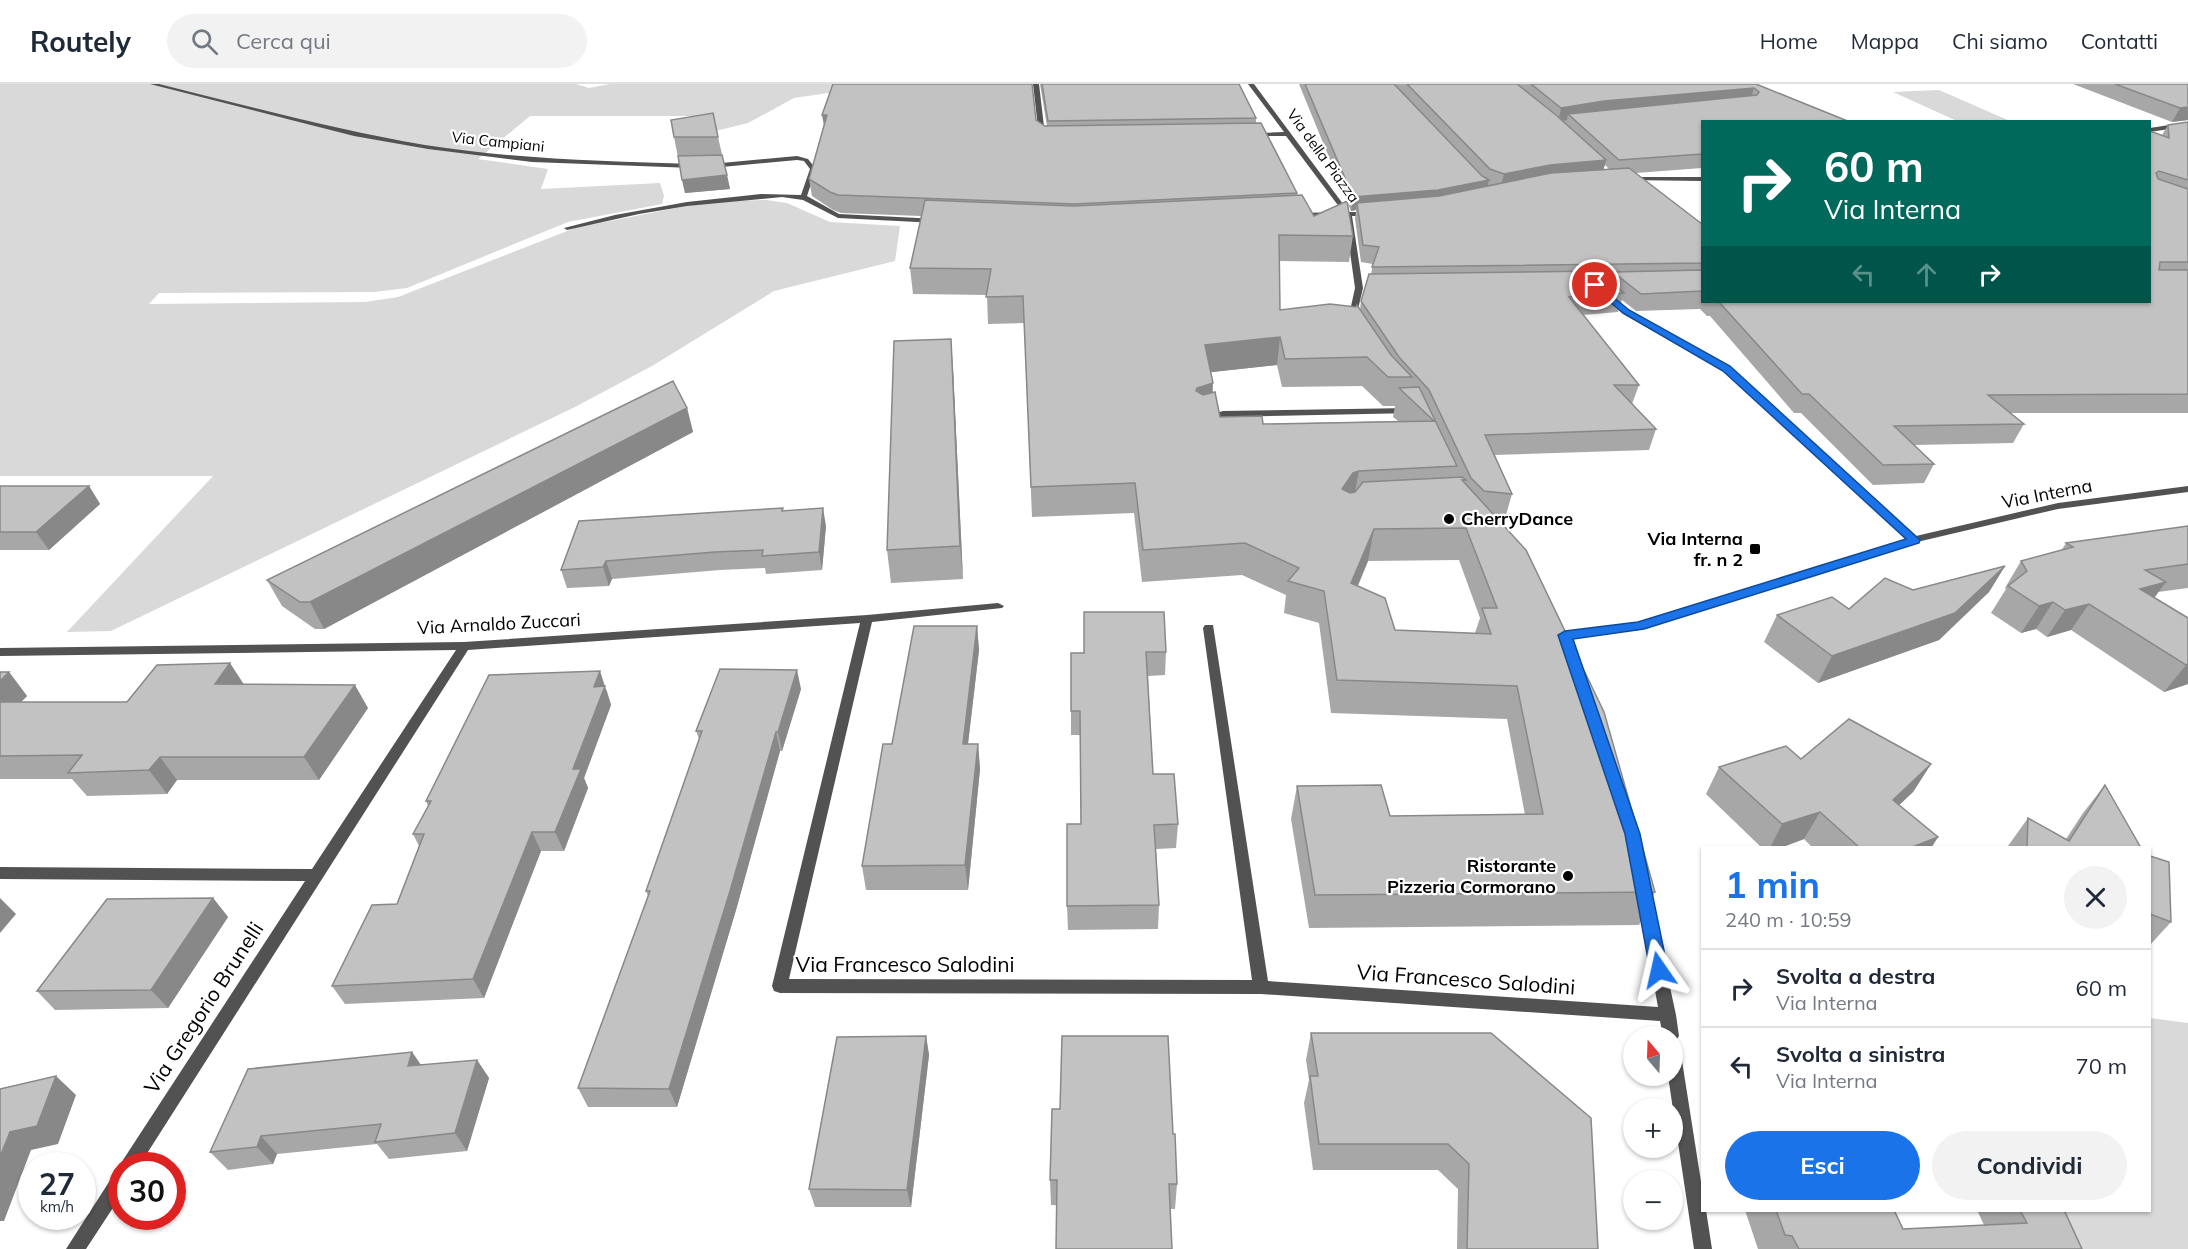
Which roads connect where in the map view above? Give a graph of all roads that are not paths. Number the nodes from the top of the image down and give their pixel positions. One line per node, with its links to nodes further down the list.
1 (153, 84): 11 (street, Via Campiani)
2 (1036, 84): 8 (street)
3 (1251, 84): 6 (street, Via della Piazza)
4 (2188, 124): 5 (street)
5 (2151, 130)
6 (1289, 134): 7 (street); 14 (street, Via della Piazza)
7 (1242, 135)
8 (1053, 140)
9 (1622, 179): 10 (street)
10 (1701, 179)
11 (803, 197): 15 (street); 16 (street)
12 (1381, 213): 14 (street)
13 (1290, 215): 14 (street)
14 (1348, 215): 17 (street, Via della Piazza)
15 (945, 222)
16 (567, 228)
17 (1359, 288): 18 (street); 20 (street, Via della Piazza)
18 (1371, 288)
19 (1603, 291): 24 (street)
20 (1359, 331)
21 (1201, 419): 22 (street)
22 (1423, 421)
23 (2188, 489): 24 (street, Via Interna)
24 (1914, 540): 28 (street, Via Interna)
25 (999, 606): 26 (street, Via Arnaldo Zuccari)
26 (867, 619): 29 (street, Via Arnaldo Zuccari); 34 (street, Via Francesco Salodini)
27 (1209, 628): 34 (street)
28 (1564, 636)
29 (464, 646): 30 (street, Via Arnaldo Zuccari); 32 (street, Via Gregorio Brunelli)
30 (0, 652)
31 (0, 873): 32 (street)
32 (316, 875): 38 (street, Via Gregorio Brunelli)
33 (1641, 880): 35 (street)
34 (1261, 987): 35 (street, Via Francesco Salodini)
35 (1668, 1016): 36 (street)
36 (1670, 1026)
37 (1678, 1086): 41 (street)
38 (138, 1152)
39 (108, 1198): 40 (street)
40 (75, 1249)
41 (1703, 1249)

